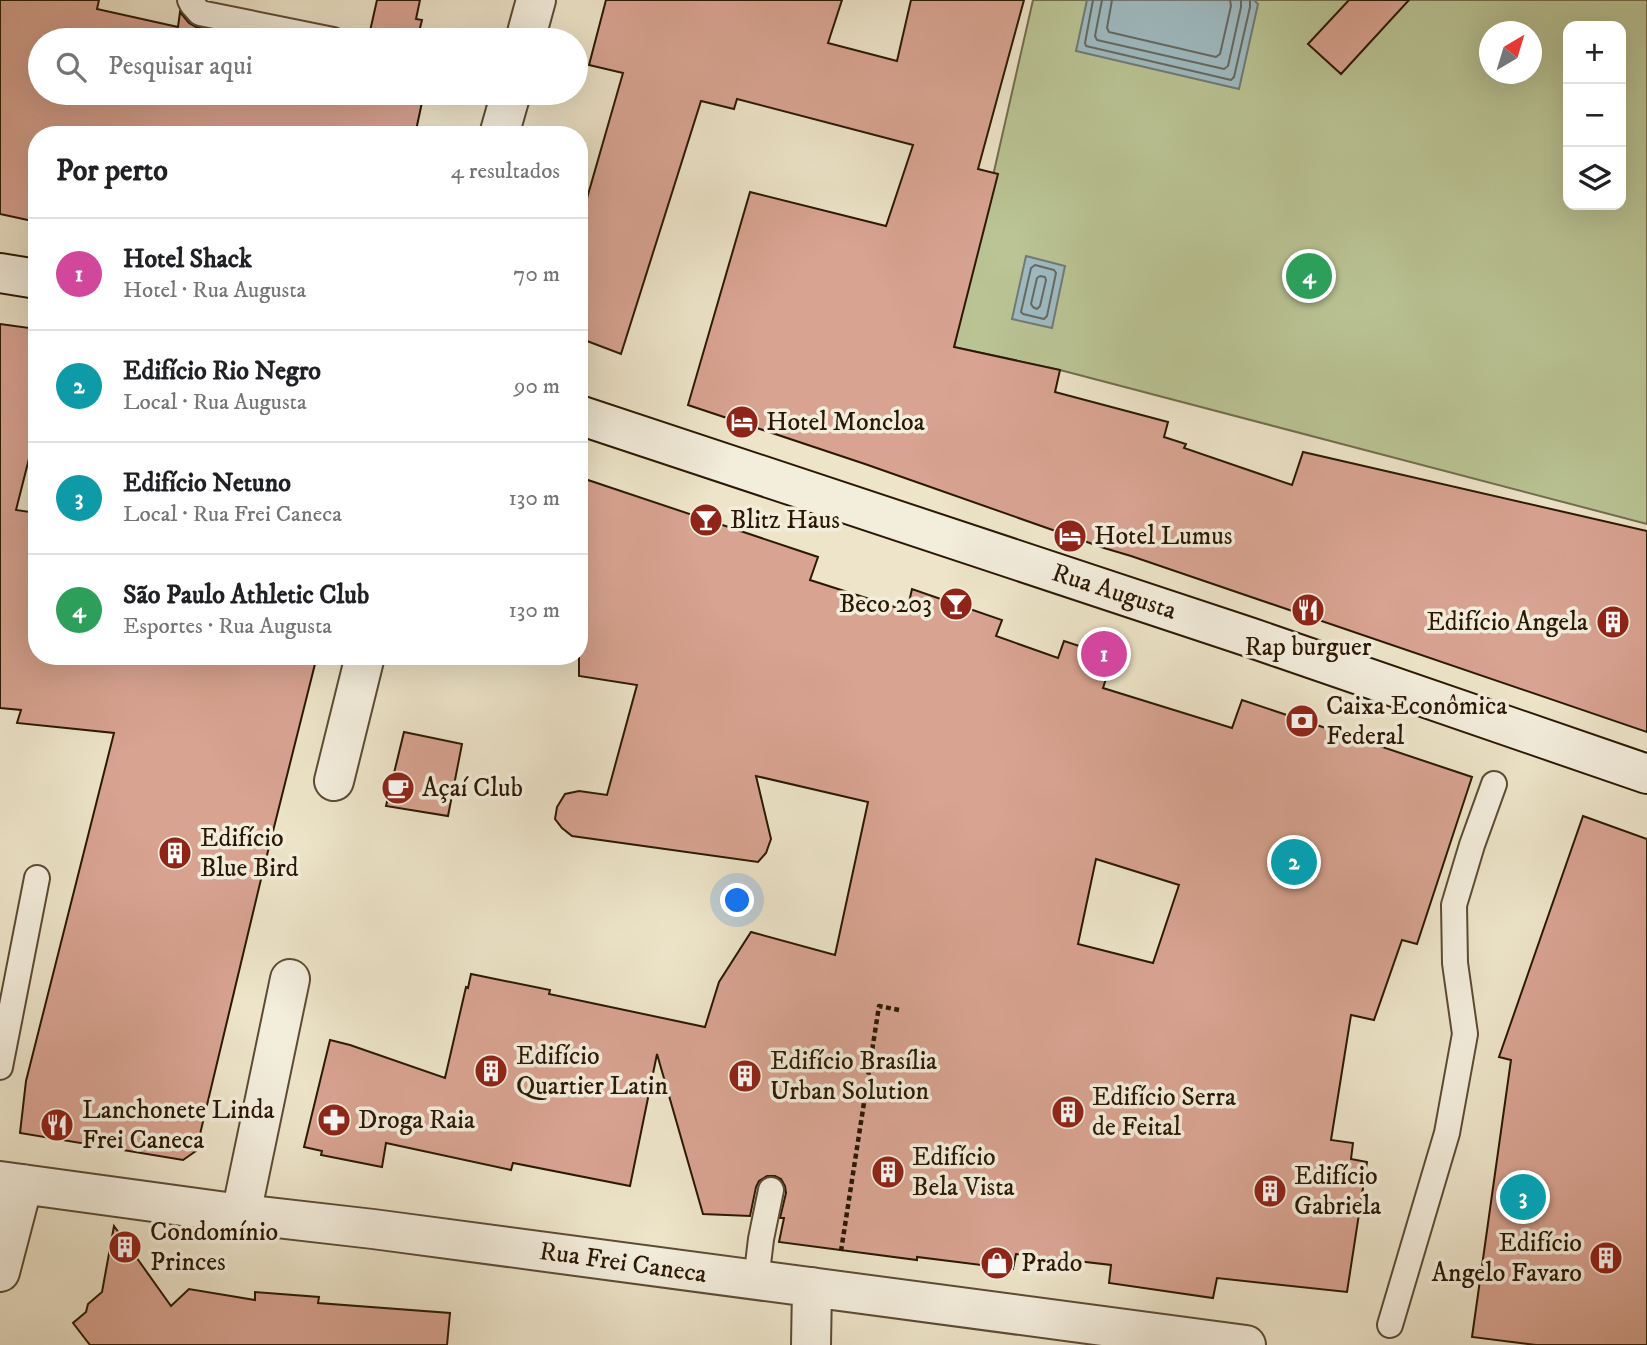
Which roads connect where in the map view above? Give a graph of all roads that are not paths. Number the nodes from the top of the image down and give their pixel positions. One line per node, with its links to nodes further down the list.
1 (190, 0): 3 (lane)
2 (536, 0): 4 (street)
3 (274, 28)
4 (528, 28)
5 (508, 105): 6 (street)
6 (502, 126)
7 (0, 274): 8 (street)
8 (28, 278)
9 (588, 418): 11 (street, Rua Augusta)
10 (363, 665): 12 (street)
11 (1647, 774)
12 (334, 781)
13 (1494, 784): 23 (lane)
14 (37, 878): 16 (lane)
15 (290, 979): 19 (street)
16 (0, 1067)
17 (11, 1182): 19 (street, Rua Frei Caneca); 20 (street)
18 (771, 1190): 21 (lane)
19 (241, 1214): 21 (street, Rua Frei Caneca)
20 (0, 1272)
21 (755, 1281): 22 (street, Rua Frei Caneca)
22 (824, 1289): 24 (street); 25 (street, Rua Frei Caneca)
23 (1390, 1325)
24 (811, 1345)
25 (1247, 1345)

